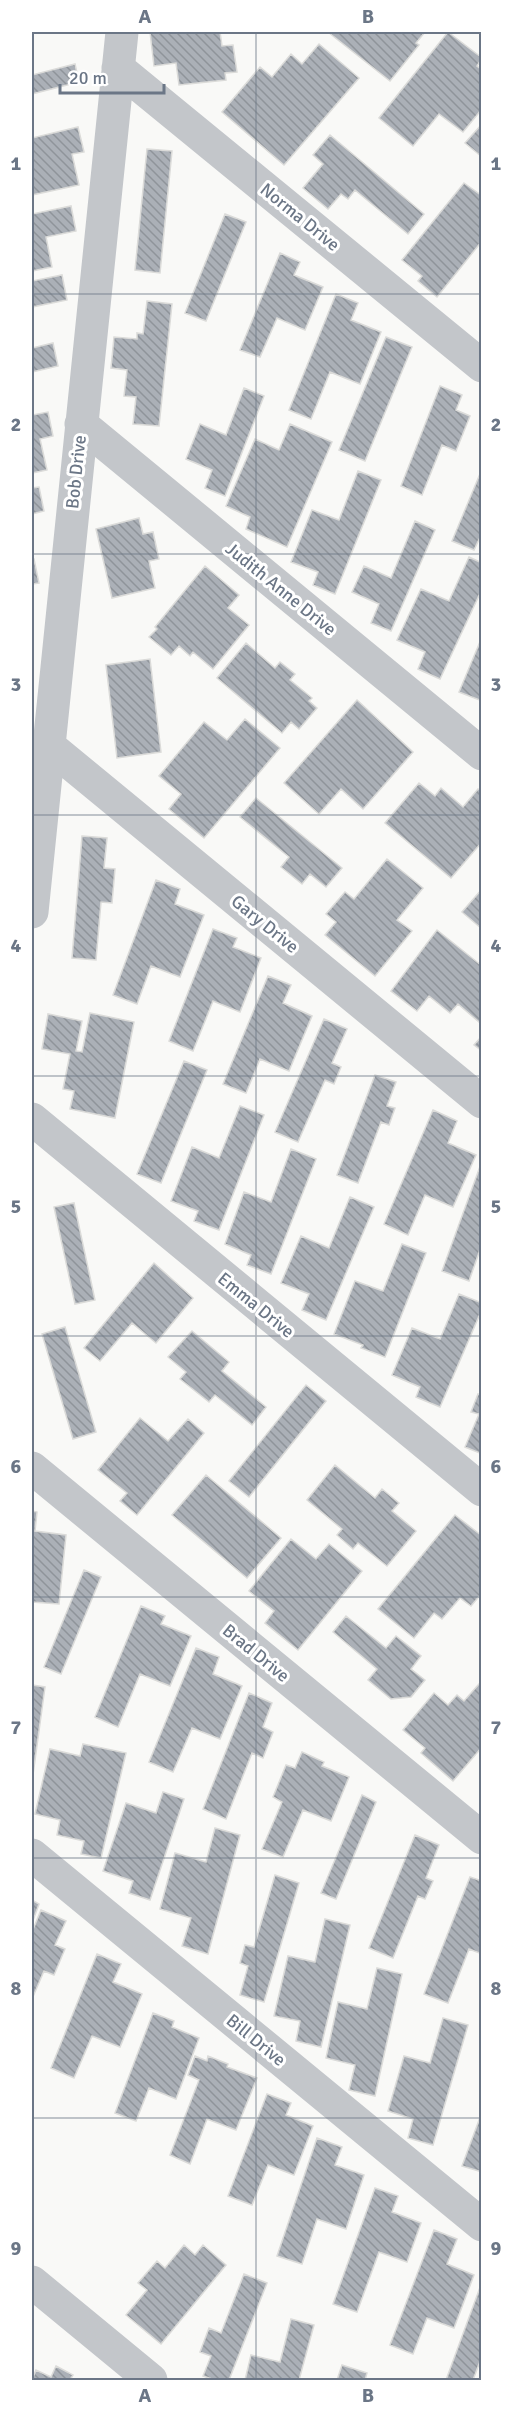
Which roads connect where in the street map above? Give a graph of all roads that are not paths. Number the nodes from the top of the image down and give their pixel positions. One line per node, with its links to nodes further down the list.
1 (122, 32): 2 (street, Bob Drive)
2 (118, 68): 3 (street, Norma Drive); 4 (street, Bob Drive)
3 (482, 366)
4 (81, 424): 5 (street, Bob Drive); 6 (street, Judith Anne Drive)
5 (48, 745): 7 (street, Bob Drive); 8 (street, Gary Drive)
6 (482, 753)
7 (32, 912)
8 (482, 1102)
9 (32, 1119): 11 (street, Emma Drive)
10 (32, 1468): 12 (street, Brad Drive)
11 (482, 1490)
12 (482, 1838)
13 (32, 1855): 14 (street, Bill Drive)
14 (482, 2225)
15 (32, 2282): 16 (street)
16 (146, 2378)

